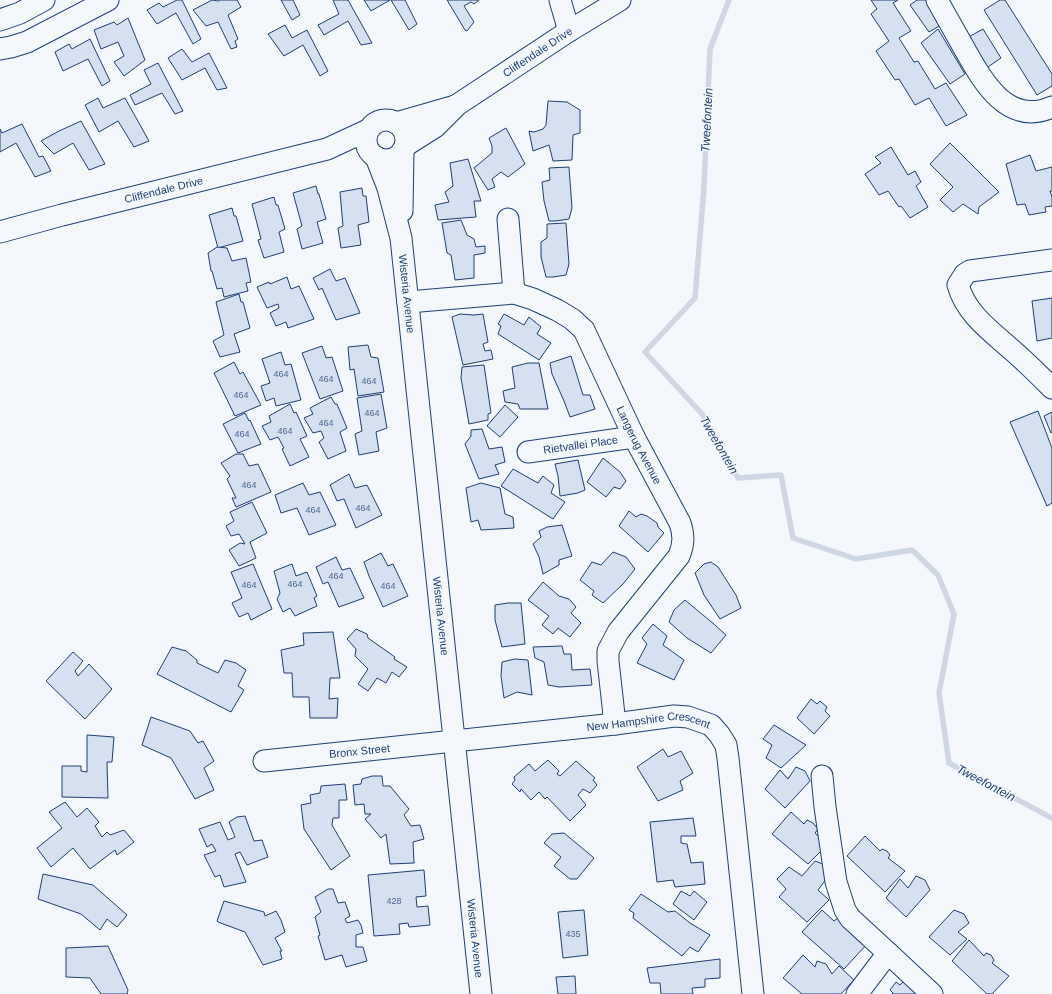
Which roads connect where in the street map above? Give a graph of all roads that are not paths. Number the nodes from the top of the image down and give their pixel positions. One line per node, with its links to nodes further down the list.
1 (44, 0): 6 (street)
2 (108, 0): 8 (street)
3 (560, 0): 7 (street)
4 (620, 0): 7 (street, Cliffendale Drive)
5 (937, 0): 10 (street)
6 (0, 20)
7 (569, 31): 9 (street, Cliffendale Drive)
8 (0, 49)
9 (457, 105): 11 (street, Cliffendale Drive); 13 (street, Cliffendale Drive)
10 (1052, 107)
11 (396, 123): 12 (street); 13 (street)
12 (368, 130): 14 (street, Cliffendale Drive); 15 (street)
13 (404, 148): 15 (street); 18 (street, Wisteria Avenue)
14 (327, 149): 15 (street, Cliffendale Drive); 17 (street, Cliffendale Drive)
15 (374, 156): 18 (street, Wisteria Avenue)
16 (508, 219): 20 (street)
17 (0, 232)
18 (401, 238): 21 (street, Wisteria Avenue)
19 (1052, 260): 22 (street)
20 (514, 293): 21 (street, Langerug Avenue); 23 (street, Langerug Avenue)
21 (408, 302): 26 (street, Wisteria Avenue)
22 (1052, 388)
23 (634, 437): 24 (street, Rietvallei Place); 25 (street, Langerug Avenue)
24 (528, 452)
25 (615, 724): 26 (street, New Hampshire Crescent); 31 (street, New Hampshire Crescent)
26 (454, 741): 27 (street, Bronx Street); 30 (street, Wisteria Avenue)
27 (264, 761)
28 (822, 776): 29 (street)
29 (888, 953): 32 (street); 33 (street)
30 (481, 994)
31 (753, 994)
32 (857, 994)
33 (932, 994)

